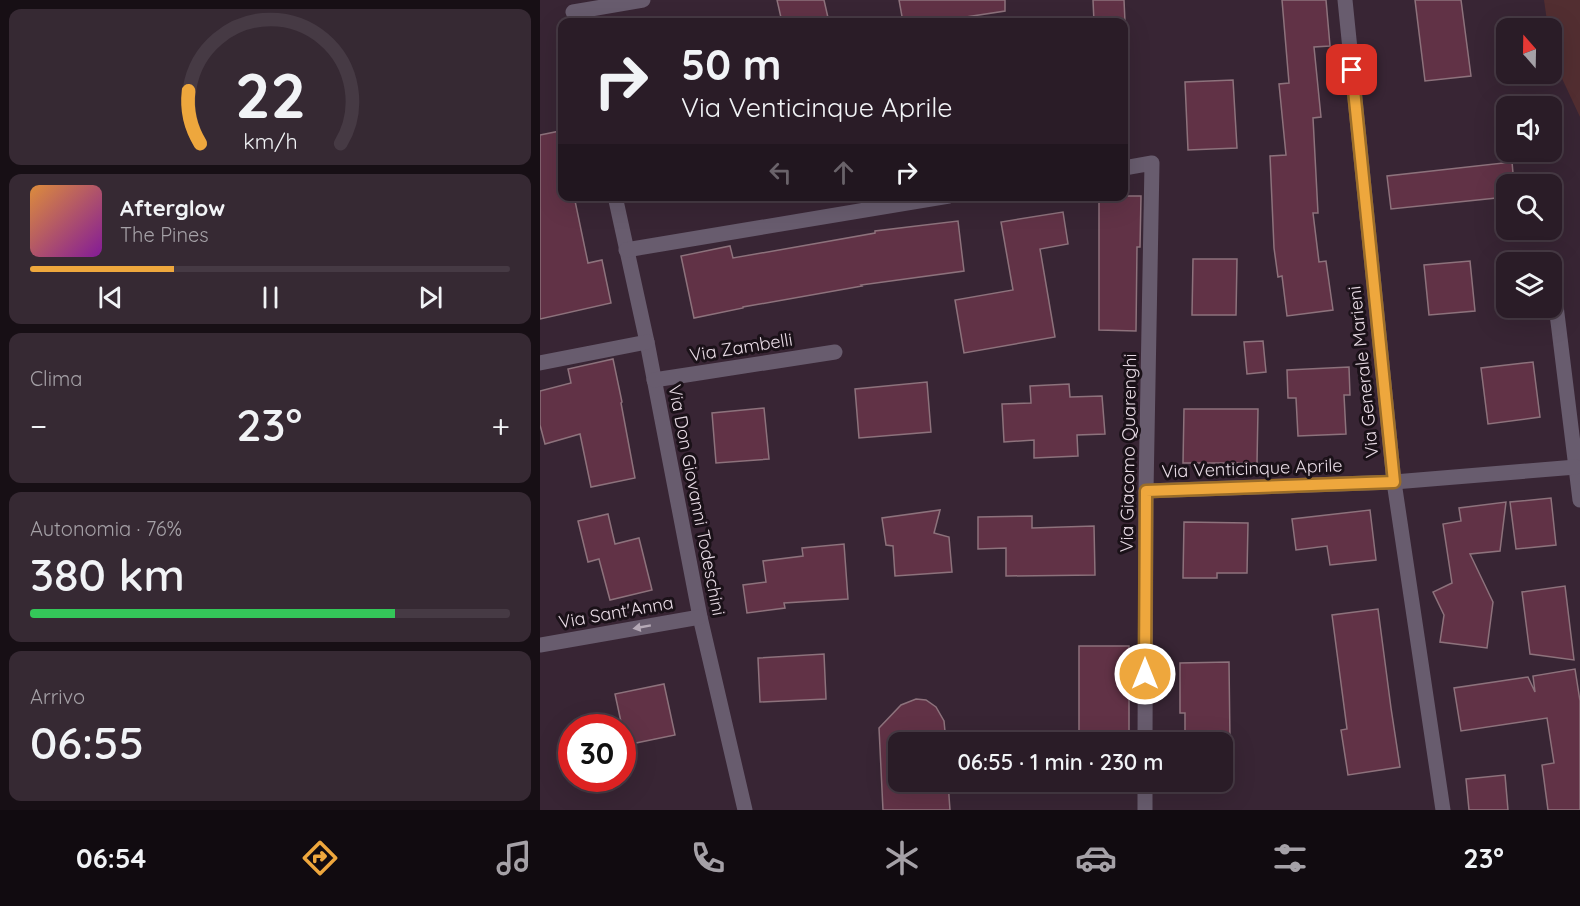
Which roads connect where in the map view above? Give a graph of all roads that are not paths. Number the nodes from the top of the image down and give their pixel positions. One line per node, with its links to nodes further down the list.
1 (643, 0): 3 (street)
2 (1346, 0): 14 (street, Via Generale Marieni)
3 (572, 11)
4 (1128, 167): 15 (street, Via Giacomo Quarenghi)
5 (616, 201): 7 (street, Via Don Giovanni Todeschini)
6 (919, 201): 7 (street)
7 (626, 250): 9 (street, Via Don Giovanni Todeschini)
8 (1557, 318): 13 (street)
9 (647, 342): 11 (street); 12 (street, Via Don Giovanni Todeschini)
10 (835, 352): 12 (street, Via Zambelli)
11 (540, 363)
12 (654, 380): 17 (street, Via Don Giovanni Todeschini)
13 (1576, 467): 14 (street, Via Venticinque Aprile); 16 (street)
14 (1394, 482): 15 (street, Via Venticinque Aprile); 23 (street, Via Generale Marieni)
15 (1146, 491): 19 (street, Via Giacomo Quarenghi)
16 (1580, 500)
17 (700, 617): 18 (street, Via Sant'Anna, one-way to 18); 21 (street, Via Don Giovanni Todeschini)
18 (540, 645)
19 (1145, 732)
20 (1145, 792): 22 (street)
21 (745, 810)
22 (1145, 810)
23 (1443, 810)

